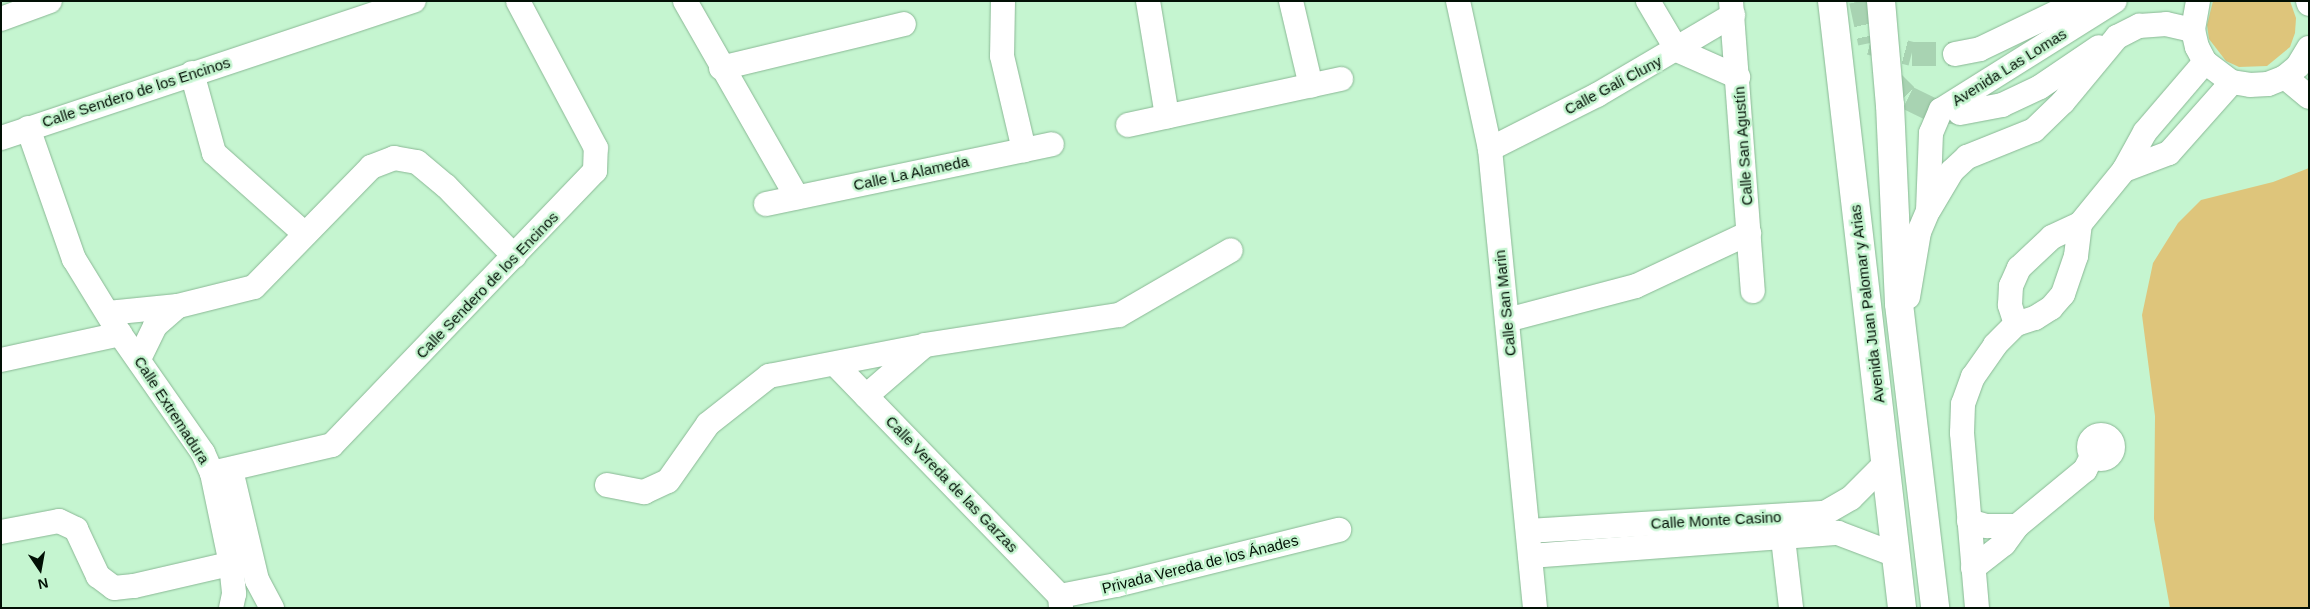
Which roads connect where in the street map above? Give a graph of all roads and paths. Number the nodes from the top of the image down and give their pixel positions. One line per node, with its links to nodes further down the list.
1 (50, 1): 16 (street)
2 (414, 1): 25 (street, Calle Sendero de los Encinos)
3 (518, 1): 48 (street, Calle Sendero de los Encinos)
4 (685, 1): 24 (street)
5 (1002, 1): 39 (street)
6 (1148, 1): 33 (street)
7 (1291, 1): 30 (street)
8 (1458, 1): 38 (street, Calle San Marin)
9 (1648, 1): 21 (street)
10 (1832, 1): 62 (main road, Avenida Juan Palomar y Arias)
11 (1881, 1): 56 (main road, Avenida Juan Palomar y Arias)
12 (2080, 1): 22 (street, Avenida Las Lomas)
13 (2115, 1): 43 (street, Avenida Las Lomas)
14 (2198, 1): 18 (street)
15 (1732, 8): 21 (street, Calle Gali Cluny); 26 (street, Calle San Agustín)
16 (1, 20)
17 (904, 24): 24 (street)
18 (2193, 30): 19 (street, Avenida Las Lomas); 23 (street)
19 (2117, 37): 32 (street, Avenida Las Lomas); 43 (street, Avenida Las Lomas)
20 (2309, 48): 27 (street)
21 (1677, 50): 26 (street); 38 (street, Calle Gali Cluny)
22 (1955, 54)
23 (2205, 62): 29 (street); 40 (street)
24 (721, 68): 41 (street)
25 (192, 73): 35 (street, Calle Sendero de los Encinos); 46 (street)
26 (1738, 77): 45 (street, Calle San Agustín)
27 (2285, 77): 29 (street); 31 (street)
28 (1341, 79): 30 (street)
29 (2232, 82): 40 (street)
30 (1311, 86): 33 (street)
31 (2309, 97)
32 (1960, 113)
33 (1167, 116): 34 (street)
34 (1128, 125)
35 (28, 128): 36 (street, Calle Sendero de los Encinos); 51 (street, Calle Extremadura)
36 (1, 138)
37 (1052, 144): 39 (street, Calle La Alameda)
38 (1490, 149): 52 (street, Calle San Marin)
39 (1024, 150): 41 (street, Calle La Alameda)
40 (2124, 170): 44 (street)
41 (798, 197): 42 (street, Calle La Alameda)
42 (766, 204)
43 (1928, 211): 56 (street, Avenida Las Lomas)
44 (2080, 224): 53 (street); 53 (street)
45 (1749, 233): 49 (street, Calle San Agustín); 52 (street)
46 (305, 234): 48 (street); 50 (street)
47 (1232, 250): 55 (street)
48 (514, 256): 63 (street, Calle Sendero de los Encinos)
49 (1753, 291)
50 (178, 306): 51 (street); 57 (street)
51 (108, 312): 54 (street, Calle Extremadura)
52 (1507, 320): 70 (street, Calle San Marin)
53 (2016, 324): 66 (street)
54 (120, 334): 57 (street, Calle Extremadura); 58 (street)
55 (925, 345): 59 (street); 60 (street)
56 (1904, 353): 83 (main road, Avenida Juan Palomar y Arias)
57 (139, 359): 63 (street, Calle Extremadura)
58 (1, 360)
59 (835, 364): 60 (street, Calle Vereda de las Garzas); 64 (street)
60 (866, 396): 77 (street, Calle Vereda de las Garzas)
61 (2092, 456): 67 (street)
62 (1886, 463): 65 (street, Calle Monte Casino); 73 (main road, Avenida Juan Palomar y Arias)
63 (222, 471): 75 (street, Calle Extremadura)
64 (607, 485)
65 (1851, 498): 68 (street, Calle Monte Casino); 72 (street)
66 (1969, 520): 67 (street); 76 (street)
67 (2017, 526): 76 (street)
68 (1782, 527): 70 (street, Calle Monte Casino); 72 (street, Calle Monte Casino); 74 (street, Calle Monte Casino); 81 (street)
69 (1339, 530): 77 (street, Privada Vereda de los Ánades)
70 (1528, 530): 74 (street, Calle San Marin)
71 (1, 532): 75 (street)
72 (1858, 539): 73 (street, Calle Monte Casino)
73 (1896, 555): 82 (main road, Avenida Juan Palomar y Arias)
74 (1530, 556): 80 (street, Calle San Marin)
75 (241, 562): 78 (street, Calle Extremadura); 79 (street, Calle Extremadura)
76 (1973, 568): 84 (street)
77 (1060, 602)
78 (231, 608)
79 (272, 608)
80 (1535, 608)
81 (1791, 608)
82 (1902, 608)
83 (1935, 608)
84 (1977, 608)

